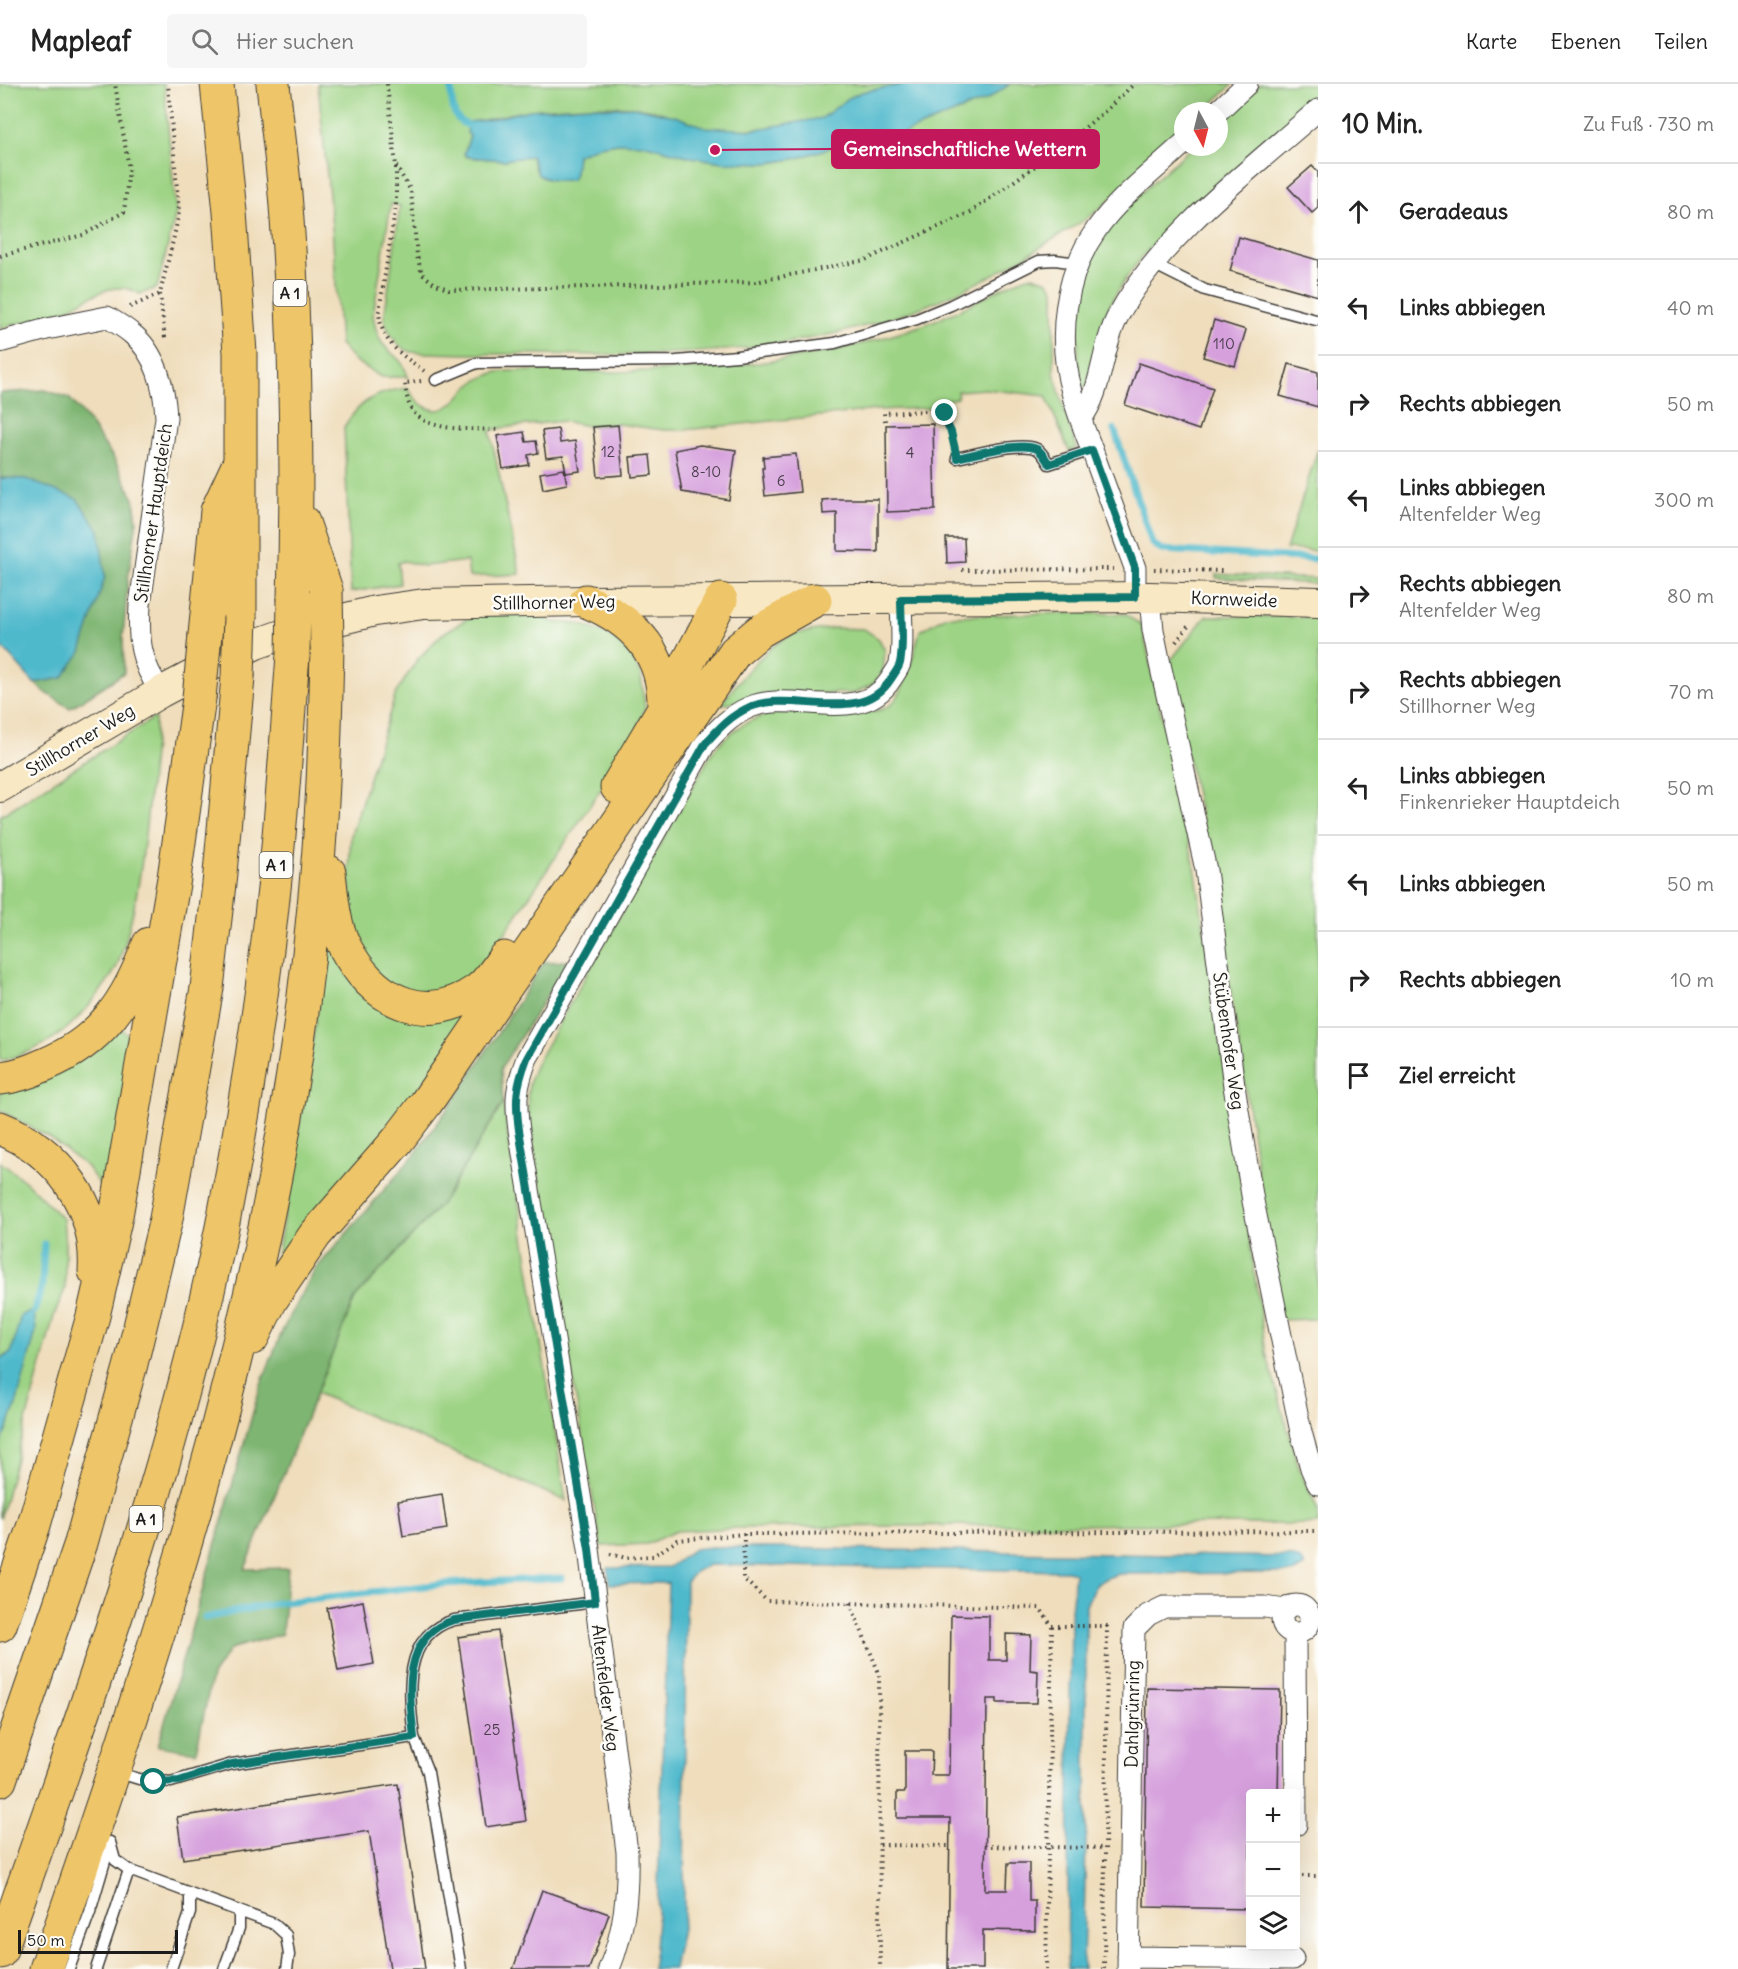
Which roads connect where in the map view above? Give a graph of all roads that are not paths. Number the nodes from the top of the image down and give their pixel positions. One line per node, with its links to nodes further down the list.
1 (217, 84): 14 (highway)
2 (273, 84): 16 (highway, A 1)
3 (1247, 84): 4 (street)
4 (1228, 102)
5 (1318, 111): 8 (street)
6 (1174, 152): 7 (street, Stübenhofer Weg)
7 (1077, 263): 11 (lane); 12 (street, Stübenhofer Weg)
8 (1153, 264): 9 (lane); 12 (street)
9 (1316, 320)
10 (0, 342): 24 (street, Stillhorner Hauptdeich)
11 (436, 380)
12 (1081, 418): 13 (street, Stübenhofer Weg)
13 (1092, 450): 15 (lane); 17 (street, Stübenhofer Weg)
14 (242, 458): 28 (highway, bridge); 40 (highway, bridge)
15 (957, 458)
16 (297, 504): 27 (highway, bridge); 47 (highway, A 1, bridge)
17 (1143, 597): 18 (main road, Stillhorner Weg); 22 (main road, Kornweide); 33 (street, Stübenhofer Weg)
18 (901, 599): 20 (main road, Stillhorner Weg); 34 (street, Altenfelder Weg)
19 (721, 600): 20 (main road, Stillhorner Weg); 21 (main road, Stillhorner Weg); 23 (highway); 25 (highway)
20 (815, 600): 23 (highway)
21 (586, 601): 24 (main road, Stillhorner Weg); 25 (highway)
22 (1318, 602)
23 (735, 652): 32 (highway)
24 (161, 692): 26 (main road, Stillhorner Weg)
25 (664, 708): 27 (highway)
26 (0, 788)
27 (322, 802): 32 (highway)
28 (174, 878): 29 (highway); 31 (highway)
29 (0, 1078)
30 (0, 1128): 31 (highway)
31 (93, 1316): 37 (highway)
32 (232, 1377): 41 (highway)
33 (1318, 1484)
34 (595, 1602): 39 (lane); 57 (street, Altenfelder Weg)
35 (1286, 1610): 36 (street); 38 (street); 49 (street, Dahlgrünring)
36 (1314, 1614): 38 (street)
37 (0, 1625)
38 (1295, 1634): 42 (street)
39 (414, 1737): 41 (lane); 56 (lane)
40 (0, 1780)
41 (111, 1783): 43 (highway); 50 (highway)
42 (1296, 1789)
43 (111, 1842): 44 (lane); 51 (lane)
44 (129, 1870): 45 (lane); 52 (lane)
45 (190, 1893): 46 (lane); 53 (lane)
46 (238, 1911): 54 (lane); 55 (lane)
47 (0, 1952)
48 (1293, 1958): 49 (street, Dahlgrünring)
49 (1128, 1963)
50 (46, 1969)
51 (69, 1969)
52 (96, 1969)
53 (171, 1969)
54 (224, 1969)
55 (287, 1969)
56 (461, 1969)
57 (609, 1969)

